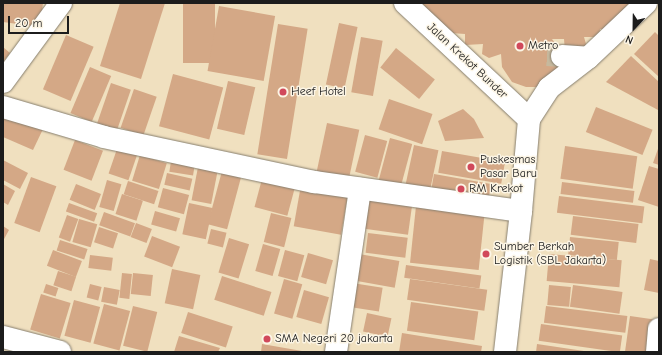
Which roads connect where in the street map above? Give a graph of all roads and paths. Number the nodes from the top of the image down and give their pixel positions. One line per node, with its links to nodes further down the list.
1 (61, 3): 6 (street)
2 (405, 3): 8 (street, Jalan Krekot Bunder)
3 (646, 3): 5 (street)
4 (562, 56): 5 (street)
5 (588, 58): 8 (street)
6 (3, 82)
7 (3, 107): 9 (street)
8 (528, 119): 10 (street)
9 (360, 189): 10 (street); 14 (street)
10 (521, 211): 15 (street)
11 (659, 329): 16 (street)
12 (3, 337): 13 (street)
13 (60, 352)
14 (336, 352)
15 (505, 352)
16 (657, 352)

